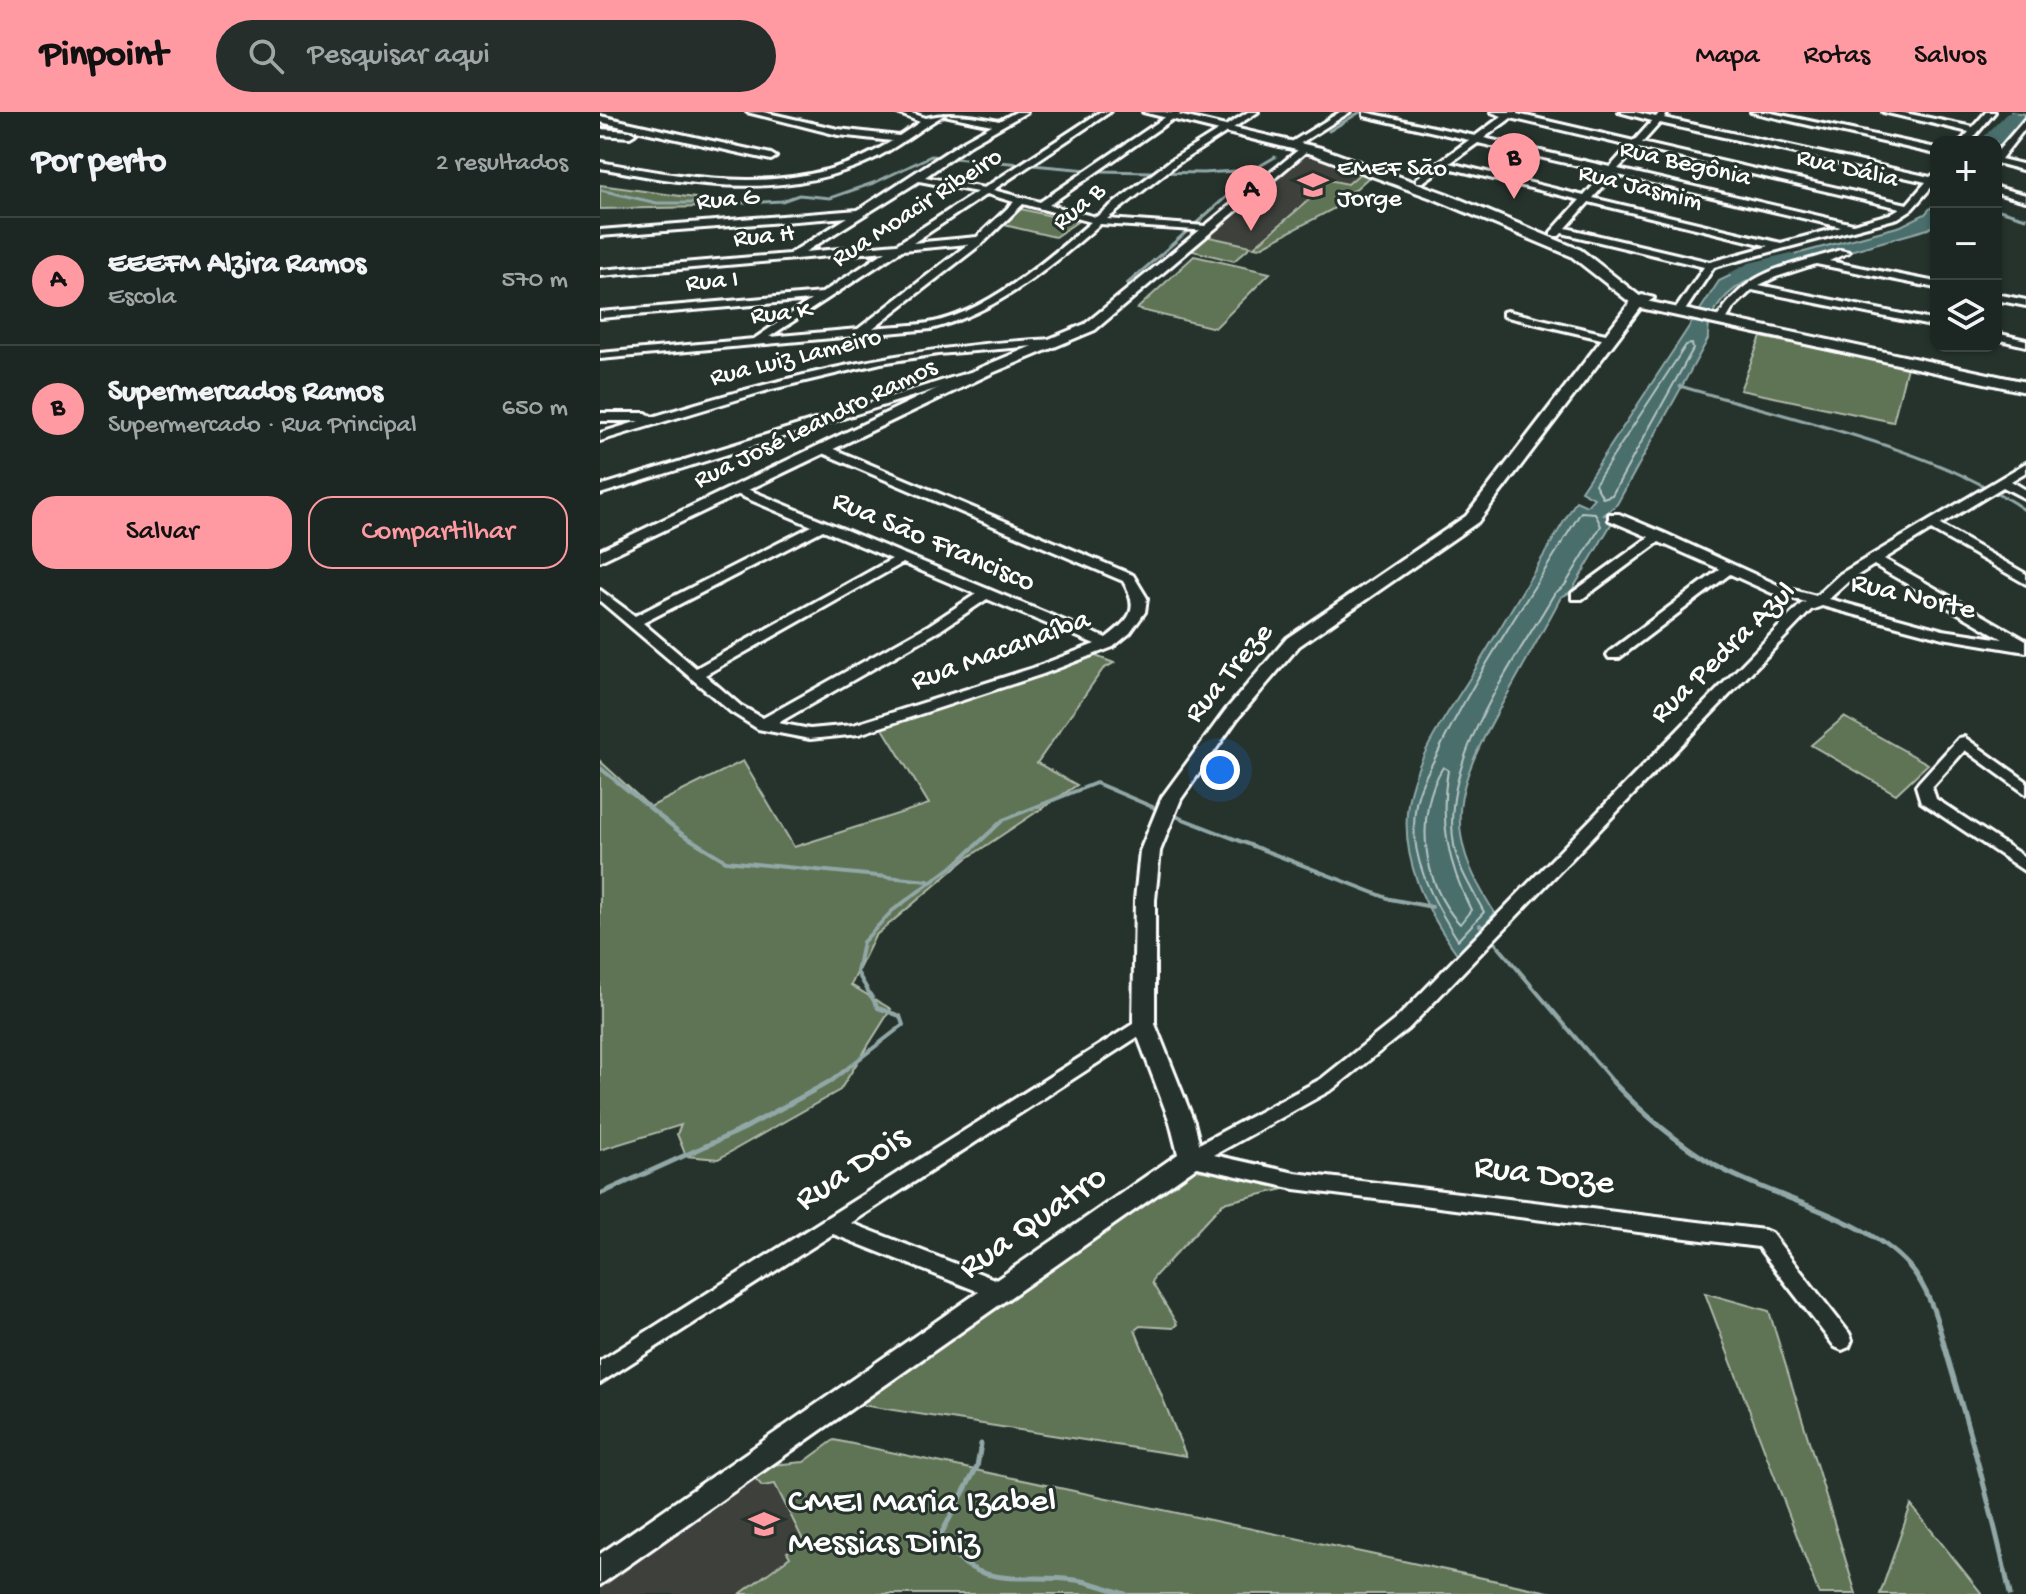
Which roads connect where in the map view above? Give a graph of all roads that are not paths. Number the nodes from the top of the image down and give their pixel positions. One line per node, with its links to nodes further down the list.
1 (751, 112): 22 (street)
2 (784, 112): 22 (street)
3 (899, 112): 20 (street)
4 (943, 112): 20 (street); 23 (street)
5 (1023, 112): 23 (street)
6 (1106, 112): 47 (street, Rua Moacir Ribeiro)
7 (1149, 112): 17 (main road)
8 (1254, 112): 24 (street, Rua B)
9 (1346, 112): 34 (street)
10 (1495, 112): 16 (street, Rua Dália)
11 (1623, 112): 18 (street)
12 (1755, 112): 35 (street)
13 (1887, 112): 25 (street)
14 (1991, 112): 25 (street)
15 (1367, 114): 31 (street, Rua Begônia)
16 (1512, 114): 31 (street); 33 (street, Rua Dália)
17 (1174, 115): 24 (main road); 52 (street)
18 (1662, 116): 33 (street); 43 (street)
19 (600, 119): 29 (street)
20 (926, 121): 30 (street)
21 (2026, 121): 28 (street)
22 (796, 122): 30 (street)
23 (1000, 124): 44 (street)
24 (1222, 130): 34 (main road); 55 (street, Rua B)
25 (1975, 130): 27 (street)
26 (600, 132): 29 (street)
27 (1970, 136)
28 (2013, 136): 32 (street); 36 (street)
29 (687, 139): 37 (street)
30 (901, 139): 40 (street)
31 (1477, 139): 39 (street); 42 (street, Rua Begônia)
32 (2026, 140)
33 (1635, 144): 42 (street); 53 (street, Rua Dália)
34 (1301, 148): 45 (main road); 57 (street, Rua José Leandro Ramos); 72 (main road)
35 (1930, 150)
36 (2002, 152)
37 (771, 157)
38 (2002, 162): 41 (street)
39 (1442, 164): 45 (street); 49 (street, Rua Jasmim)
40 (600, 165)
41 (2026, 168)
42 (1611, 171): 49 (street); 56 (street, Rua Begônia)
43 (1930, 177)
44 (917, 178): 47 (street); 54 (street)
45 (1420, 180): 58 (main road)
46 (1930, 183): 53 (street)
47 (985, 191): 51 (street); 62 (street, Rua Moacir Ribeiro)
48 (2002, 192): 50 (street)
49 (1588, 198): 58 (street); 61 (street, Rua Jasmim)
50 (2026, 198)
51 (1020, 201): 52 (street); 60 (street)
52 (1041, 206): 55 (street)
53 (1909, 207): 56 (street)
54 (860, 213): 59 (street, Rua G); 64 (street)
55 (1098, 221): 57 (street); 77 (street, Rua B)
56 (1854, 227): 61 (street)
57 (1206, 229): 84 (street, Rua José Leandro Ramos)
58 (1557, 232): 66 (street); 72 (main road)
59 (600, 233)
60 (980, 240): 62 (street, Rua H); 80 (street)
61 (1781, 246): 66 (street)
62 (900, 248): 64 (street, Rua H); 70 (street, Rua Moacir Ribeiro)
63 (1844, 252): 65 (street)
64 (788, 258): 67 (street, Rua H)
65 (1819, 262): 68 (street); 69 (street)
66 (1710, 265): 74 (street)
67 (600, 273)
68 (1930, 284)
69 (1749, 286): 78 (street); 79 (street)
70 (827, 295): 76 (street, Rua I); 83 (street, Rua Moacir Ribeiro)
71 (2002, 298): 73 (street)
72 (1642, 300): 74 (main road); 82 (street, Rua Treze)
73 (2026, 303)
74 (1678, 313): 78 (main road)
75 (1507, 314): 82 (street)
76 (600, 315)
77 (965, 317): 80 (street, Rua K)
78 (1715, 322): 88 (main road)
79 (1930, 323)
80 (860, 333): 83 (street, Rua K)
81 (2002, 337): 85 (street)
82 (1610, 338): 120 (street, Rua Treze)
83 (754, 342): 86 (street, Rua K)
84 (1055, 342): 87 (street, Rua José Leandro Ramos); 90 (street, Rua Luiz Lameiro)
85 (2026, 343)
86 (600, 356)
87 (987, 370): 92 (street, Rua José Leandro Ramos); 95 (street)
88 (2024, 385)
89 (600, 417): 90 (street)
90 (661, 417): 91 (street, Rua Luiz Lameiro)
91 (600, 437)
92 (824, 449): 96 (street, Rua José Leandro Ramos); 112 (street, Rua Macanaíba)
93 (2026, 467): 94 (street, Rua Pedra Azul)
94 (2002, 481): 97 (street); 100 (street, Rua Pedra Azul)
95 (600, 490)
96 (738, 490): 99 (street, Rua São Francisco); 102 (street, Rua José Leandro Ramos)
97 (2026, 495)
98 (1614, 517): 101 (street, Rua Norte)
99 (823, 525): 103 (street, Rua São Francisco); 111 (street)
100 (1931, 525): 104 (street, Rua Pedra Azul); 106 (street)
101 (1659, 536): 105 (street, Rua Norte); 109 (street)
102 (600, 556)
103 (903, 558): 107 (street, Rua São Francisco); 115 (street)
104 (1874, 559): 110 (street, Rua Pedra Azul); 113 (street)
105 (1730, 568): 110 (street, Rua Norte); 114 (street)
106 (2026, 580)
107 (987, 593): 112 (street, Rua São Francisco); 116 (street)
108 (600, 594): 111 (street, Rua Macanaíba)
109 (1577, 596)
110 (1817, 603): 113 (street, Rua Norte); 119 (street, Rua Pedra Azul)
111 (634, 622): 115 (street, Rua Macanaíba)
112 (1108, 644): 116 (street, Rua Macanaíba)
113 (2026, 646)
114 (1614, 655)
115 (696, 674): 116 (street, Rua Macanaíba)
116 (763, 725)
117 (2026, 789): 118 (street)
118 (2026, 866)
119 (1499, 927): 121 (street, Rua Quatro)
120 (1144, 1024): 121 (street, Rua Treze); 122 (street, Rua Dois)
121 (1191, 1158): 123 (street, Rua Quatro); 124 (street, Rua Doze)
122 (831, 1224): 123 (street); 125 (street, Rua Dois)
123 (1000, 1291): 126 (street, Rua Quatro)
124 (1842, 1340)
125 (600, 1373)
126 (600, 1571)

